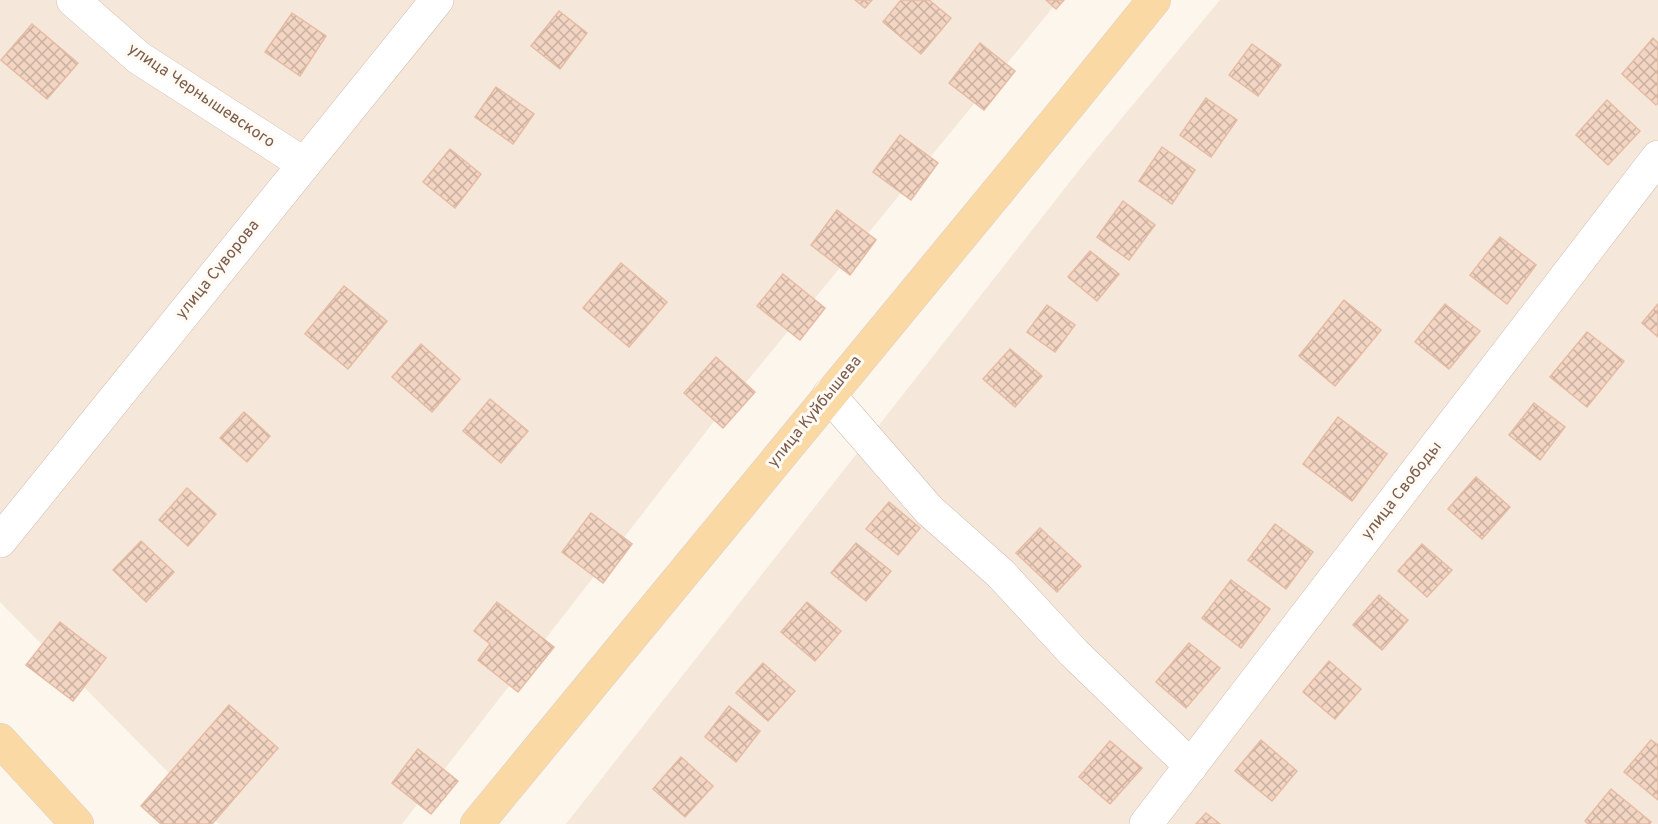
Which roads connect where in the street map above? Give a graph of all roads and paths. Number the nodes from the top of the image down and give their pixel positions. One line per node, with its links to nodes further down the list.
1 (73, 0): 5 (street, улица Чернышевского)
2 (437, 0): 5 (street, улица Суворова)
3 (1154, 0): 6 (main road, улица Куйбышева)
4 (1658, 157): 9 (street, улица Свободы)
5 (304, 164): 7 (street, улица Суворова)
6 (829, 395): 9 (street); 11 (main road, улица Куйбышева)
7 (0, 541)
8 (0, 740): 10 (main road)
9 (1191, 766): 12 (street, улица Свободы)
10 (77, 824)
11 (477, 824)
12 (1146, 824)

